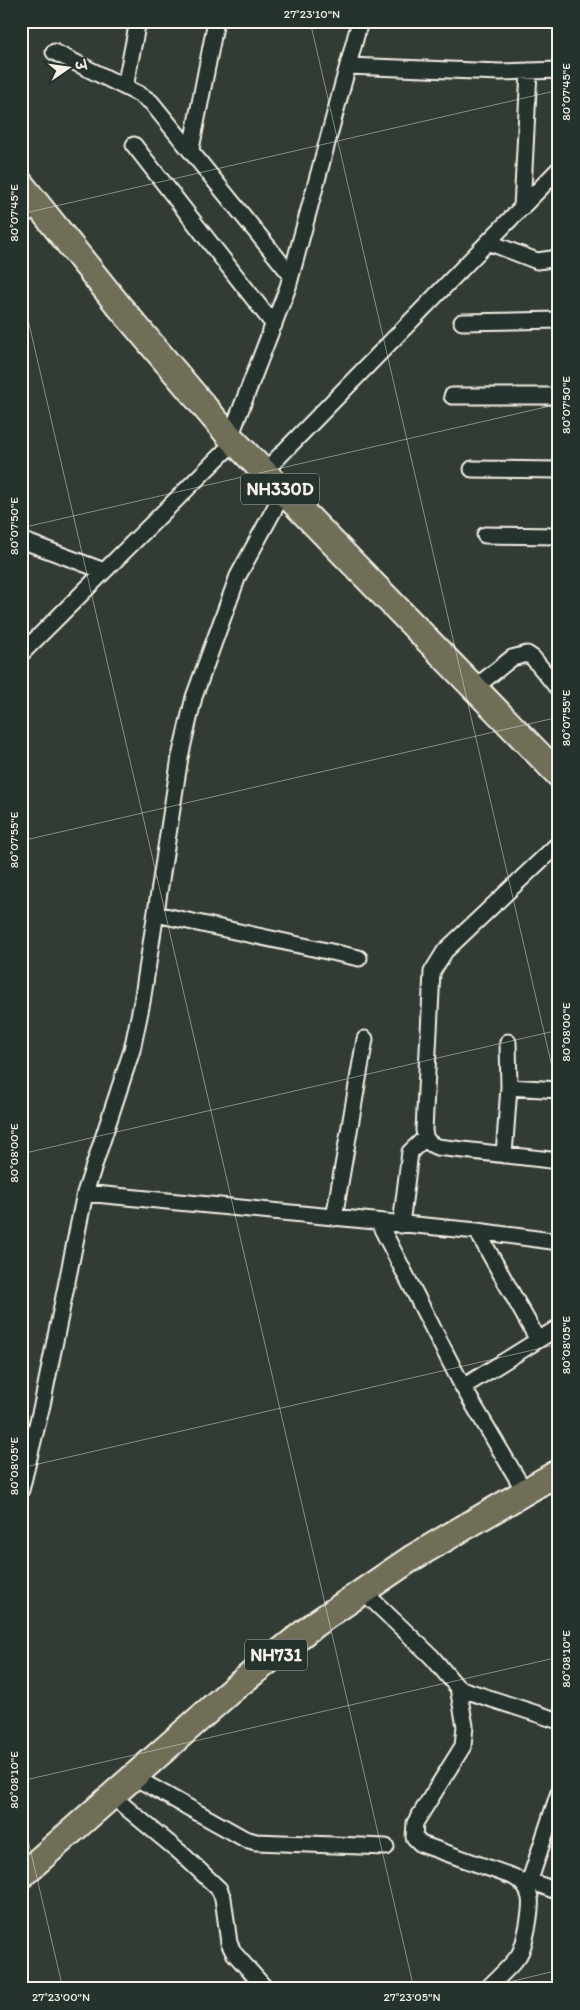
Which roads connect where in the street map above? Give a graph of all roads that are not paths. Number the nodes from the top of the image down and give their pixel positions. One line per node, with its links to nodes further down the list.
1 (138, 21): 8 (street)
2 (216, 21): 10 (street)
3 (360, 21): 5 (street)
4 (54, 52): 8 (street)
5 (348, 66): 7 (street); 17 (street)
6 (559, 70): 7 (street)
7 (529, 71): 13 (street)
8 (125, 86): 10 (street)
9 (134, 145): 20 (street)
10 (191, 149): 17 (street)
11 (559, 169): 13 (street)
12 (21, 184): 14 (highway, NH330D)
13 (522, 208): 15 (street)
14 (30, 211): 23 (highway, NH330D)
15 (488, 242): 16 (street); 26 (street)
16 (559, 258)
17 (291, 275): 20 (street)
18 (559, 320): 19 (street)
19 (462, 322)
20 (274, 325): 23 (street)
21 (452, 396): 22 (street)
22 (559, 396)
23 (233, 439): 26 (highway, NH330D); 31 (street)
24 (472, 469): 25 (street)
25 (559, 470)
26 (264, 472): 27 (highway, NH330D)
27 (283, 492): 33 (highway, NH330D); 37 (street)
28 (485, 534): 29 (street)
29 (559, 536)
30 (21, 540): 31 (street)
31 (104, 571): 32 (street)
32 (21, 654)
33 (473, 689): 34 (street); 35 (highway, NH330D)
34 (559, 690)
35 (559, 775)
36 (559, 843): 43 (street)
37 (156, 914): 38 (street); 46 (street)
38 (359, 958)
39 (365, 1039): 47 (street)
40 (508, 1042): 41 (street)
41 (509, 1087): 42 (street); 44 (street)
42 (559, 1090)
43 (425, 1138): 44 (street); 49 (street)
44 (504, 1155): 45 (street)
45 (559, 1161)
46 (85, 1194): 47 (street); 56 (street)
47 (334, 1218): 48 (street)
48 (379, 1223): 49 (street); 54 (street)
49 (401, 1225): 50 (street)
50 (477, 1231): 51 (street); 53 (street)
51 (559, 1242)
52 (559, 1327): 53 (street)
53 (538, 1340): 54 (street)
54 (463, 1387): 57 (street)
55 (559, 1472): 57 (highway, NH731)
56 (21, 1490)
57 (525, 1492): 58 (highway, NH731)
58 (363, 1591): 59 (street); 61 (highway, NH731)
59 (458, 1688): 60 (street); 67 (street)
60 (559, 1722)
61 (134, 1777): 63 (highway, NH731); 65 (street)
62 (559, 1792): 64 (street)
63 (112, 1796): 66 (highway, NH731); 69 (street)
64 (552, 1832): 67 (street)
65 (386, 1847)
66 (21, 1876)
67 (529, 1885): 68 (street); 70 (street)
68 (559, 1892)
69 (266, 1989)
70 (487, 1989)

